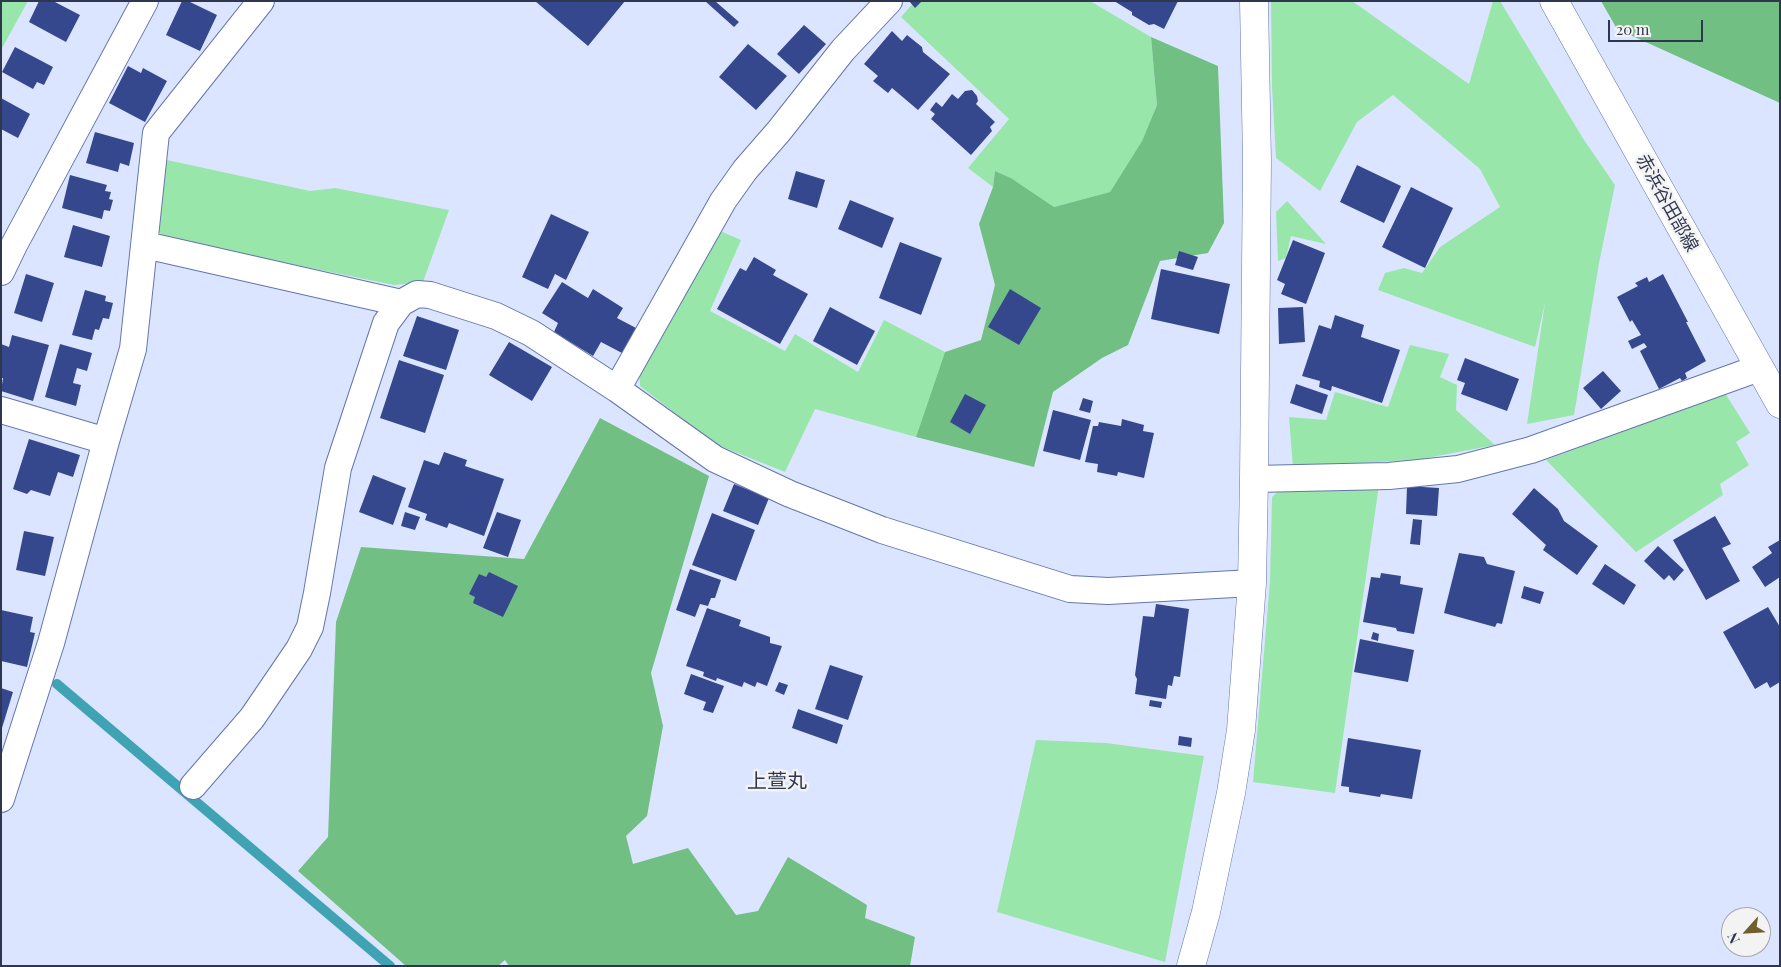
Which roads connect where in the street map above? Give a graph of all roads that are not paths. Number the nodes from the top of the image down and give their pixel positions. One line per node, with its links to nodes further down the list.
1 (144, 1): 7 (street)
2 (261, 1): 6 (street)
3 (889, 1): 10 (street)
4 (1254, 1): 14 (street)
5 (1554, 1): 9 (street, 赤浜谷田部線)
6 (145, 245): 8 (street); 13 (street)
7 (1, 272)
8 (401, 303): 10 (street); 16 (street)
9 (1759, 368): 11 (street, 赤浜谷田部線); 14 (street)
10 (617, 389): 15 (street)
11 (1778, 398)
12 (1, 410): 13 (street)
13 (106, 441): 17 (street)
14 (1254, 479): 15 (street)
15 (1252, 583): 18 (street)
16 (193, 786)
17 (1, 799)
18 (1192, 966)

